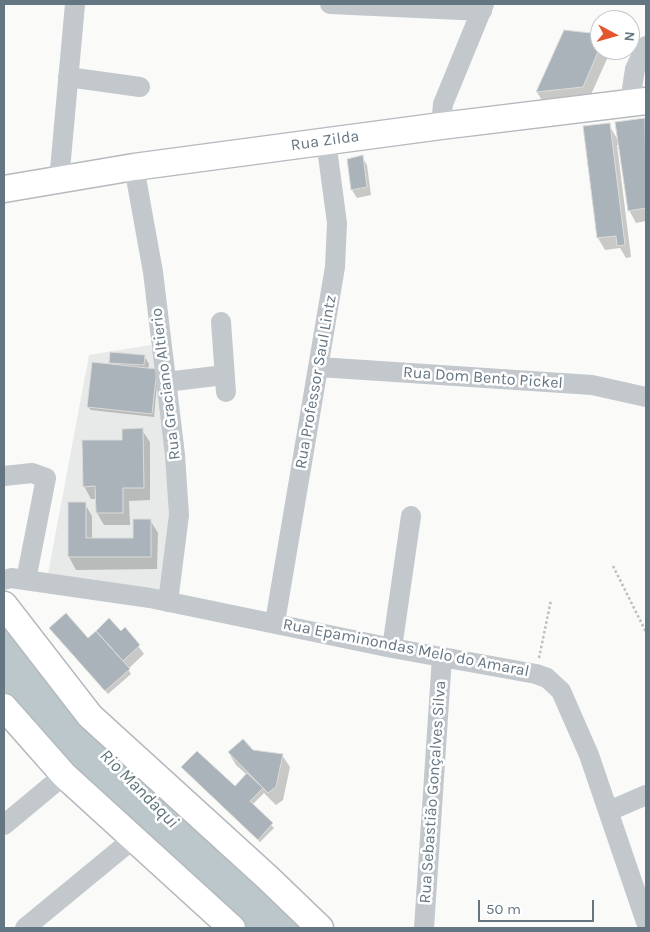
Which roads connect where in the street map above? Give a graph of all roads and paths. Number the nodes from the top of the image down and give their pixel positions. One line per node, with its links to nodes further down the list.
1 (74, 4): 5 (street)
2 (330, 4): 3 (street)
3 (483, 8): 8 (street)
4 (646, 46): 7 (street)
5 (68, 77): 6 (street); 11 (street)
6 (140, 87)
7 (638, 101): 8 (main road, Rua Zilda)
8 (441, 126): 9 (main road, Rua Zilda)
9 (326, 141): 10 (main road, Rua Zilda); 14 (street, Rua Professor Saul Lintz)
10 (134, 167): 11 (main road, Rua Zilda); 15 (street, Rua Graciano Altierio)
11 (59, 181): 12 (main road, Rua Zilda)
12 (4, 189)
13 (221, 322): 15 (street)
14 (319, 367): 16 (street, Rua Dom Bento Pickel); 25 (street, Rua Professor Saul Lintz)
15 (166, 382): 23 (street, Rua Graciano Altierio)
16 (646, 397)
17 (4, 476): 21 (street)
18 (411, 516): 27 (street)
19 (613, 566): 26 (path)
20 (4, 580): 21 (street, Rua Epaminondas Melo do Amaral)
21 (26, 580): 23 (street, Rua Epaminondas Melo do Amaral)
22 (550, 600): 29 (path)
23 (168, 602): 25 (street, Rua Epaminondas Melo do Amaral)
24 (4, 605): 39 (main road)
25 (275, 622): 27 (street, Rua Epaminondas Melo do Amaral)
26 (646, 632)
27 (392, 648): 28 (street, Rua Epaminondas Melo do Amaral)
28 (442, 657): 29 (street, Rua Epaminondas Melo do Amaral); 40 (street, Rua Sebastião Gonçalves Silva)
29 (536, 674): 33 (street, Rua Epaminondas Melo do Amaral)
30 (4, 707): 31 (main road)
31 (64, 775): 34 (street); 35 (main road)
32 (646, 795): 33 (street)
33 (609, 810): 36 (street, Rua Epaminondas Melo do Amaral)
34 (4, 825)
35 (133, 839): 37 (street); 38 (main road)
36 (646, 922)
37 (26, 928)
38 (231, 928)
39 (320, 928)
40 (424, 928)

